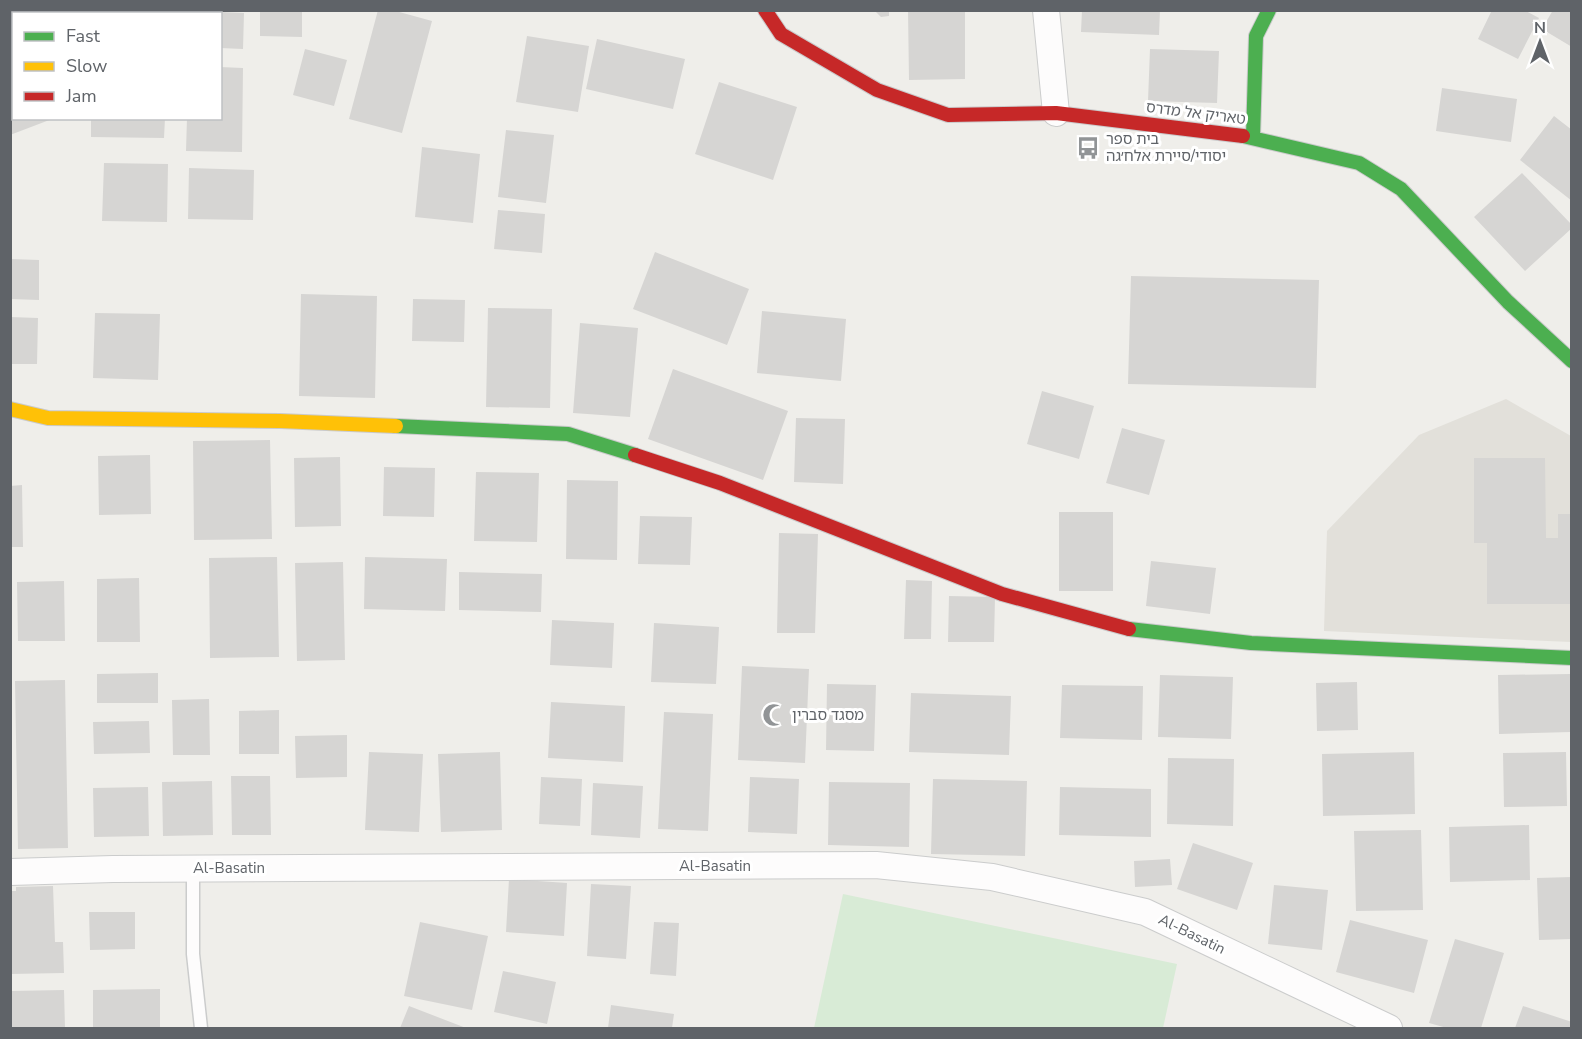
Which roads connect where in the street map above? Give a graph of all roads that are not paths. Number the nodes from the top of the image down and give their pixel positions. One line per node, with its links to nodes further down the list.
1 (765, 10): 4 (street, טאריק אל מדרס)
2 (1046, 10): 4 (street)
3 (1269, 10): 5 (street)
4 (1056, 113): 5 (street, טאריק אל מדרס)
5 (1253, 137): 6 (street, טאריק אל מדרס)
6 (1572, 361)
7 (10, 409): 8 (street)
8 (1572, 658)
9 (193, 869): 10 (street, Al-Basatin); 11 (lane); 12 (street, Al-Basatin)
10 (10, 872)
11 (201, 1029)
12 (1389, 1029)

